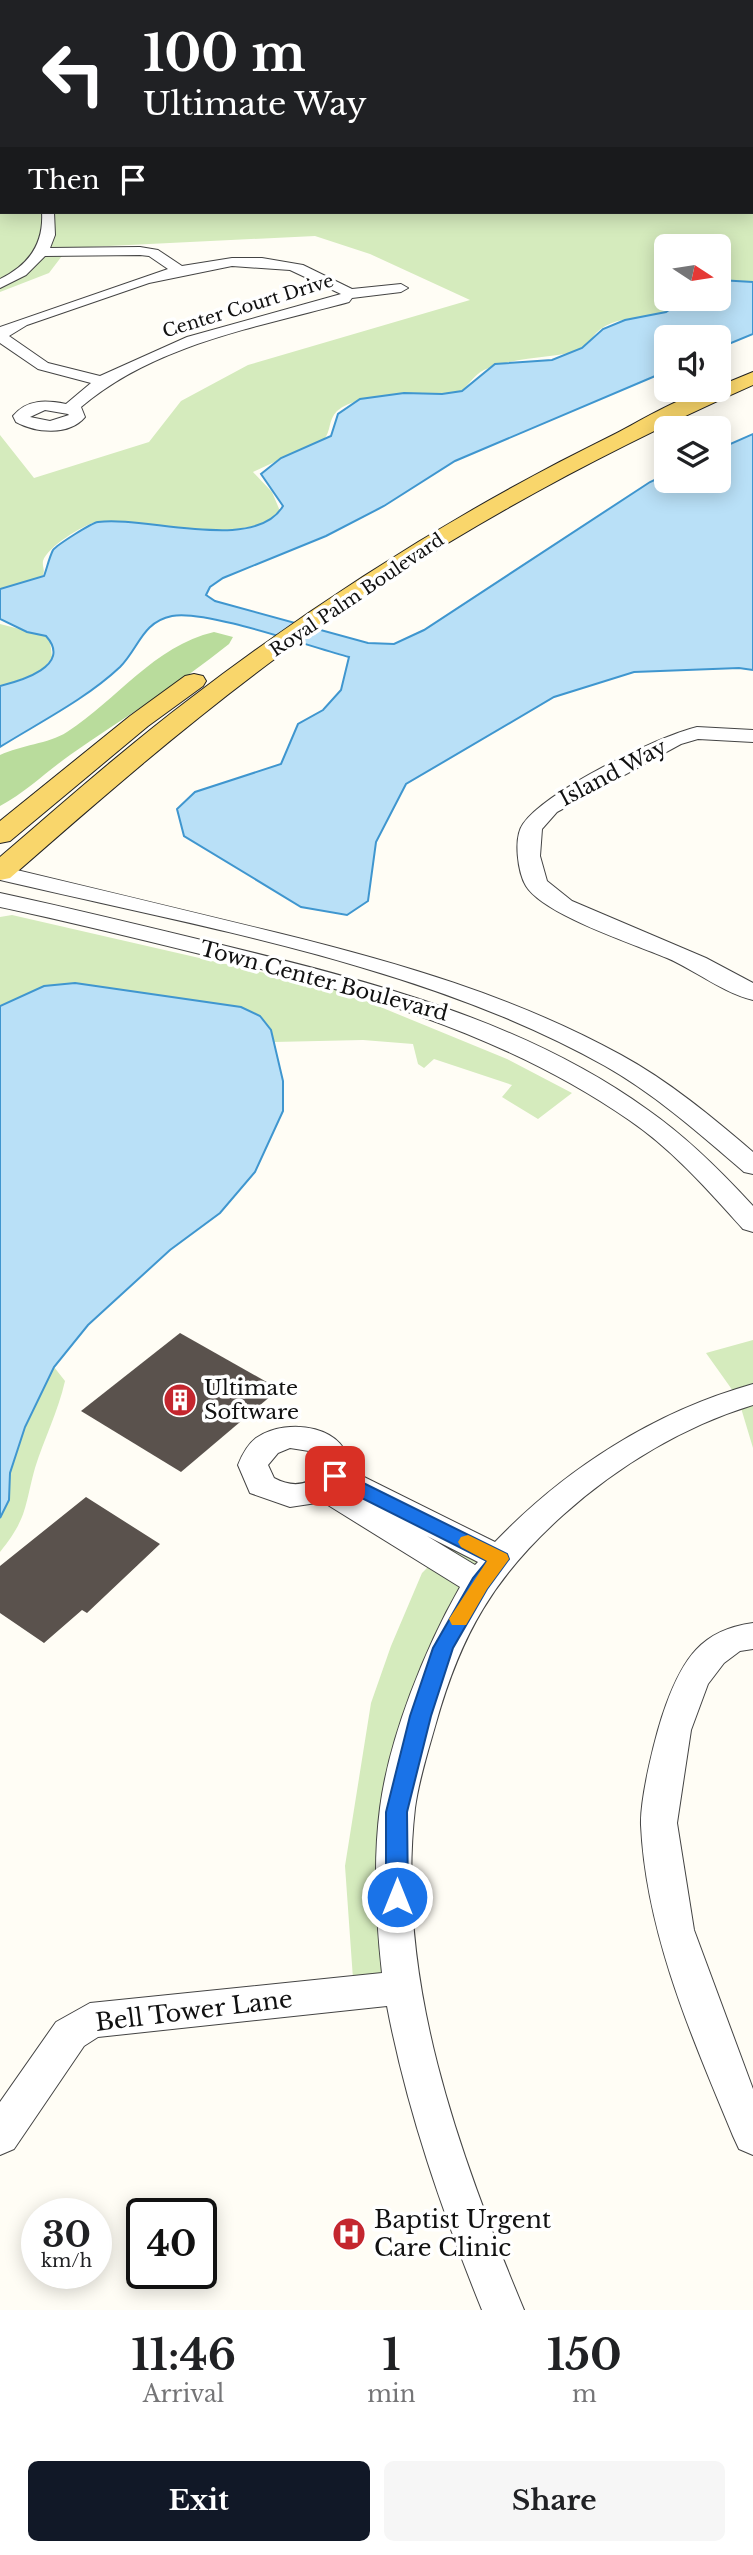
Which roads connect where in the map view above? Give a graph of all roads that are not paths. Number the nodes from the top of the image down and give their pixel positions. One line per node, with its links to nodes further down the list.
1 (48, 214): 2 (street)
2 (42, 252): 3 (street); 4 (street)
3 (174, 272): 6 (street, Center Court Drive); 10 (street, Center Court Drive)
4 (0, 284)
5 (401, 288): 6 (street)
6 (348, 294): 10 (street, Center Court Drive)
7 (753, 363): 8 (main road)
8 (731, 372)
9 (753, 378): 13 (main road, Royal Palm Boulevard)
10 (102, 381): 12 (street, Center Court Drive)
11 (663, 402): 13 (main road, Royal Palm Boulevard)
12 (70, 408)
13 (263, 644): 15 (main road, Royal Palm Boulevard); 16 (main road, Royal Palm Boulevard)
14 (753, 736): 18 (street, Island Way)
15 (0, 835)
16 (0, 872): 19 (street, Town Center Boulevard)
17 (0, 900): 20 (street, Town Center Boulevard)
18 (753, 993)
19 (614, 1061): 20 (street); 21 (street, Town Center Boulevard)
20 (589, 1082): 22 (street, Town Center Boulevard)
21 (753, 1166)
22 (753, 1223)
23 (753, 1394): 25 (street)
24 (330, 1482): 25 (street)
25 (490, 1571): 27 (street)
26 (753, 1636): 29 (street)
27 (402, 1988): 28 (street, Bell Tower Lane); 30 (street)
28 (0, 2136)
29 (753, 2136)
30 (503, 2310)

